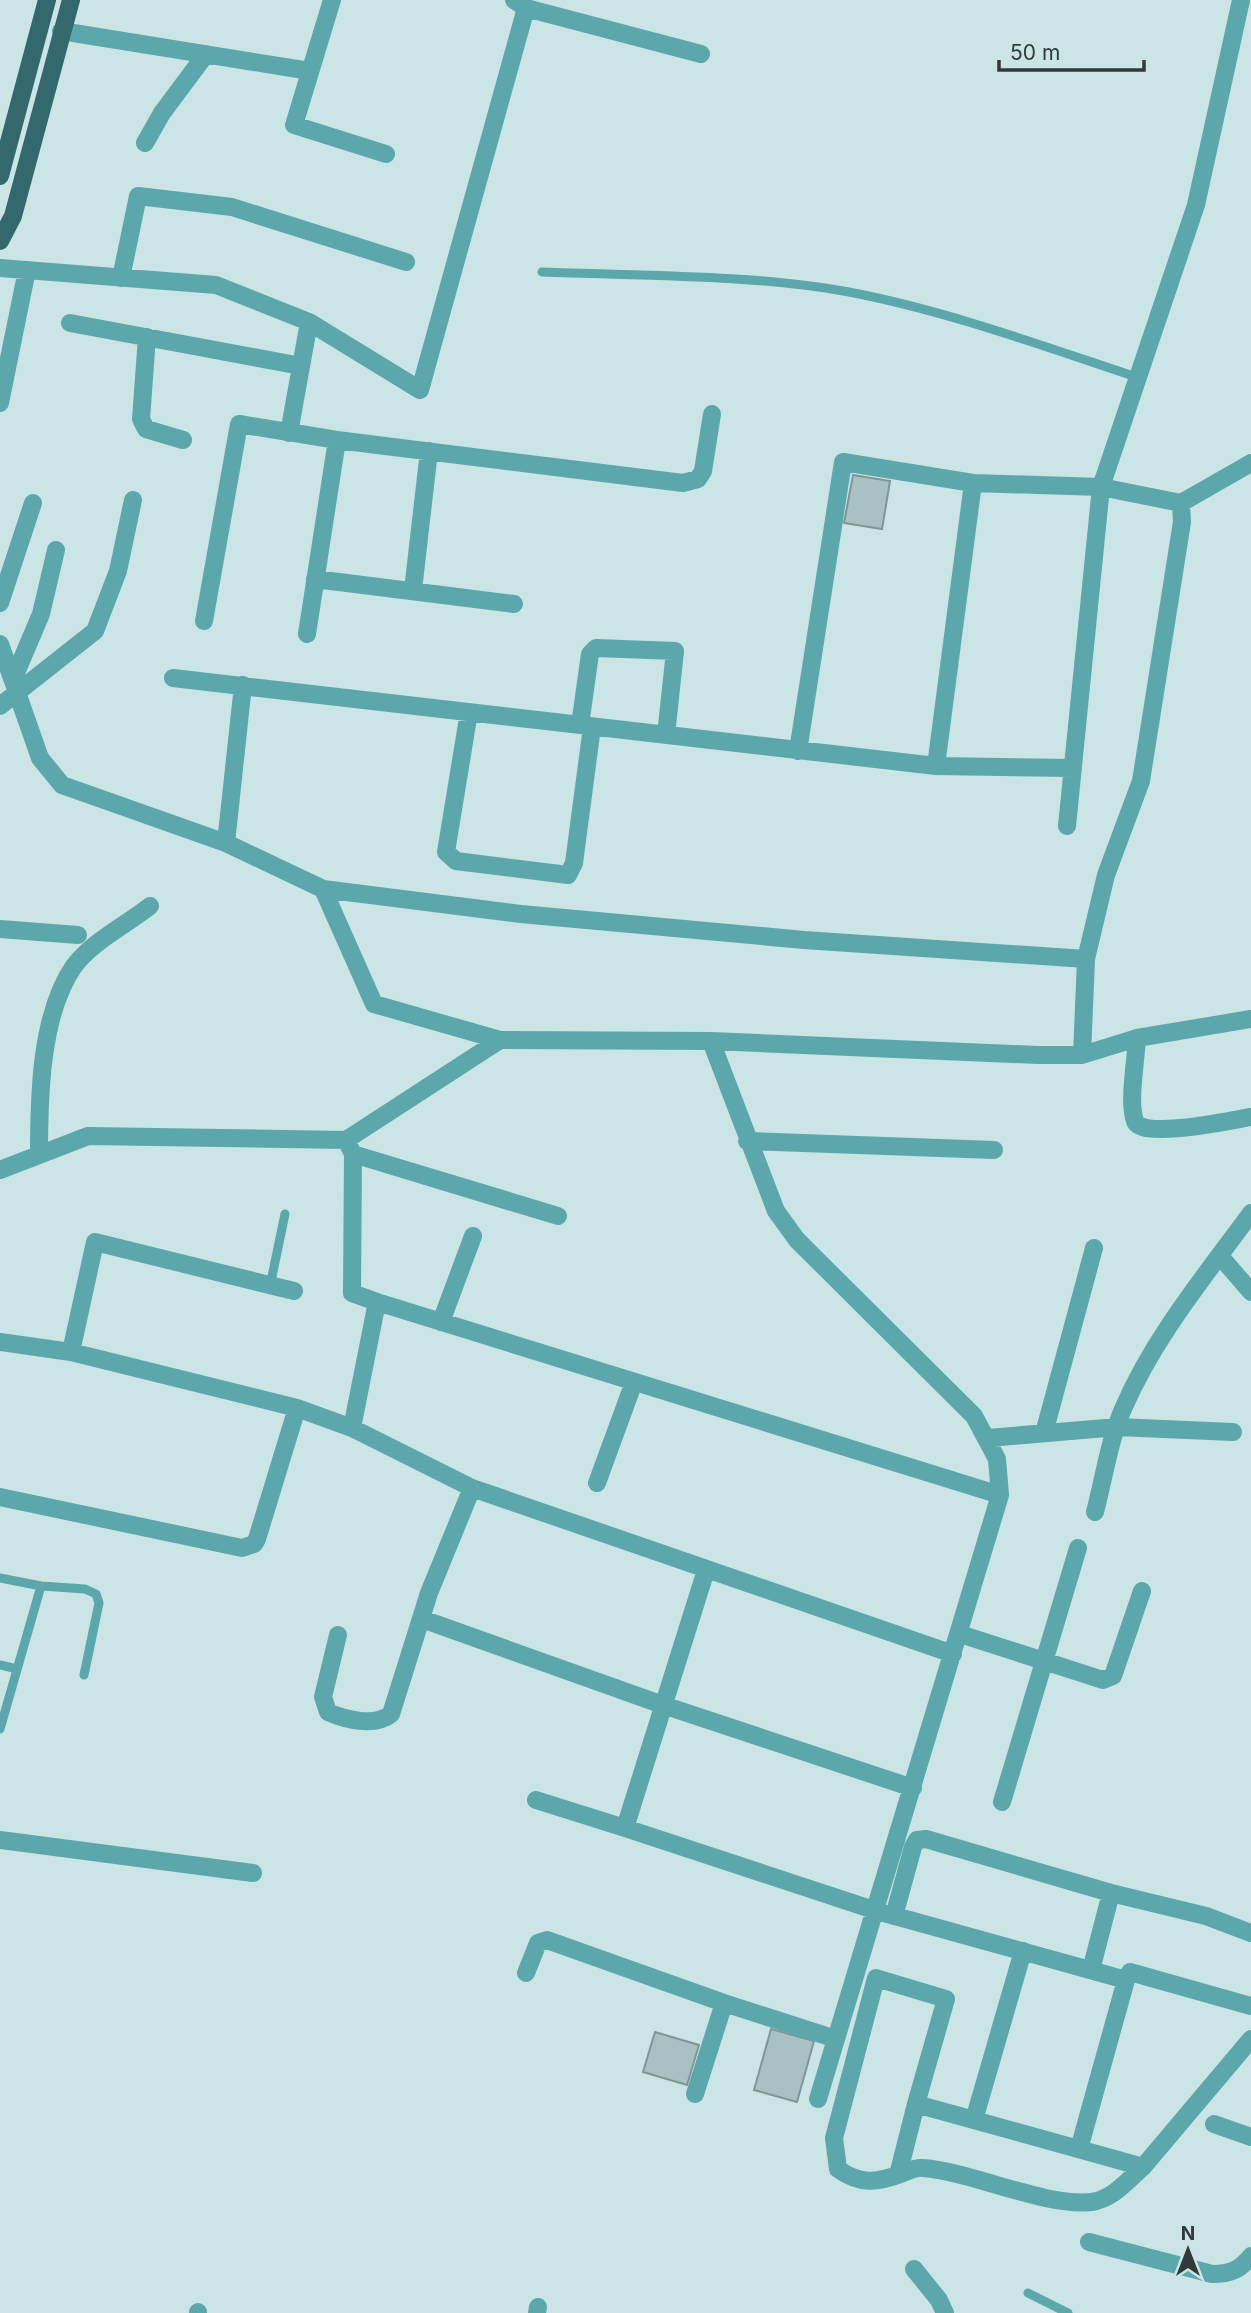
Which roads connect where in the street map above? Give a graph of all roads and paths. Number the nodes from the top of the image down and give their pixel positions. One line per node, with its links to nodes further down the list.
1 (47, 0): 12 (main road)
2 (71, 0): 6 (main road)
3 (332, 0): 9 (street)
4 (1241, 0): 23 (street)
5 (520, 4): 8 (street); 20 (street)
6 (61, 31): 7 (street); 13 (main road)
7 (206, 54): 9 (street); 10 (street)
8 (701, 54)
9 (310, 71): 11 (street)
10 (145, 143)
11 (386, 154)
12 (0, 176)
13 (0, 241)
14 (406, 262): 18 (street)
15 (0, 268): 16 (street)
16 (27, 271): 18 (street); 24 (street)
17 (542, 272): 23 (lane)
18 (121, 278): 20 (street)
19 (70, 323): 21 (street)
20 (309, 323): 22 (street)
21 (147, 337): 22 (street); 27 (street)
22 (301, 366): 26 (street)
23 (1139, 378): 32 (street)
24 (0, 402)
25 (712, 414): 29 (street)
26 (289, 433): 28 (street); 41 (street)
27 (183, 440)
28 (337, 440): 29 (street); 37 (street)
29 (429, 451): 38 (street)
30 (1251, 463): 35 (street)
31 (973, 483): 32 (street); 51 (street); 52 (street)
32 (1101, 487): 35 (street); 53 (street)
33 (133, 500): 46 (street)
34 (33, 503): 39 (street)
35 (1181, 503): 60 (street)
36 (56, 550): 46 (street)
37 (315, 579): 38 (street); 42 (street)
38 (413, 590): 40 (street)
39 (0, 603)
40 (514, 604)
41 (204, 621)
42 (307, 634)
43 (0, 644): 46 (street)
44 (173, 678): 45 (street)
45 (243, 685): 48 (street); 55 (street)
46 (15, 688): 47 (street); 55 (street)
47 (0, 706)
48 (469, 712): 49 (street); 49 (street)
49 (586, 726): 50 (street); 50 (street)
50 (666, 735): 51 (street)
51 (798, 751): 52 (street)
52 (936, 766): 53 (street)
53 (1073, 768): 54 (street)
54 (1067, 826)
55 (226, 843): 56 (street)
56 (323, 888): 60 (street); 63 (street)
57 (150, 906): 70 (street)
58 (0, 929): 59 (street)
59 (78, 935)
60 (1086, 960): 65 (street)
61 (1251, 1019): 62 (street)
62 (1137, 1038): 65 (street); 66 (street)
63 (500, 1040): 64 (street); 68 (street)
64 (711, 1041): 65 (street); 67 (street)
65 (1082, 1055)
66 (1251, 1117)
67 (747, 1141): 69 (street); 91 (street)
68 (350, 1147): 70 (street); 74 (street); 81 (street)
69 (994, 1150)
70 (39, 1155): 71 (street)
71 (0, 1170)
72 (1251, 1213): 77 (street)
73 (285, 1214): 78 (lane)
74 (558, 1216)
75 (473, 1236): 82 (street)
76 (1094, 1248): 90 (street)
77 (1220, 1255): 80 (street); 87 (street)
78 (271, 1286): 79 (street); 84 (street)
79 (294, 1292)
80 (1251, 1292)
81 (377, 1302): 82 (street); 88 (street)
82 (441, 1322): 85 (street)
83 (0, 1342): 84 (street)
84 (71, 1352): 86 (street)
85 (634, 1382): 92 (street); 94 (street)
86 (297, 1408): 88 (street); 95 (street)
87 (1117, 1427): 89 (street); 90 (street); 96 (street)
88 (352, 1428): 93 (street)
89 (1233, 1432)
90 (1044, 1433): 91 (street)
91 (988, 1438): 94 (street)
92 (597, 1483)
93 (472, 1488): 98 (street); 102 (street)
94 (1000, 1495): 103 (street)
95 (0, 1497)
96 (1095, 1512)
97 (1078, 1548): 106 (street)
98 (706, 1570): 105 (street); 110 (street)
99 (0, 1578): 100 (lane)
100 (41, 1586): 108 (lane); 109 (lane)
101 (1142, 1591): 106 (street)
102 (422, 1619): 104 (street); 110 (street)
103 (960, 1634): 105 (street); 106 (street)
104 (338, 1635)
105 (953, 1654): 112 (street)
106 (1043, 1661): 114 (street)
107 (0, 1665): 108 (lane)
108 (17, 1669): 111 (lane)
109 (84, 1675)
110 (663, 1705): 112 (street); 115 (street)
111 (0, 1729)
112 (913, 1788): 119 (street)
113 (536, 1800): 115 (street)
114 (1002, 1802)
115 (625, 1828): 119 (street)
116 (0, 1840): 117 (street)
117 (253, 1873)
118 (1111, 1893): 119 (street); 120 (street); 122 (street)
119 (886, 1914): 121 (street); 127 (street)
120 (1251, 1933)
121 (1023, 1951): 122 (street); 132 (street)
122 (1091, 1970): 124 (street)
123 (526, 1973): 125 (street)
124 (1126, 1980): 126 (street); 135 (street)
125 (724, 2003): 127 (street); 129 (street)
126 (1251, 2006)
127 (836, 2039): 130 (street)
128 (1251, 2039): 136 (street)
129 (695, 2094)
130 (818, 2099)
131 (916, 2104): 132 (street); 137 (street); 137 (street)
132 (974, 2120): 135 (street)
133 (1214, 2124): 134 (street)
134 (1251, 2137)
135 (1079, 2149): 136 (street)
136 (1143, 2167): 137 (street)
137 (898, 2175)
138 (1089, 2242): 139 (street)
139 (1251, 2256)
140 (914, 2269): 142 (street)
141 (1028, 2293): 143 (lane)
142 (945, 2313)
143 (1068, 2313)

